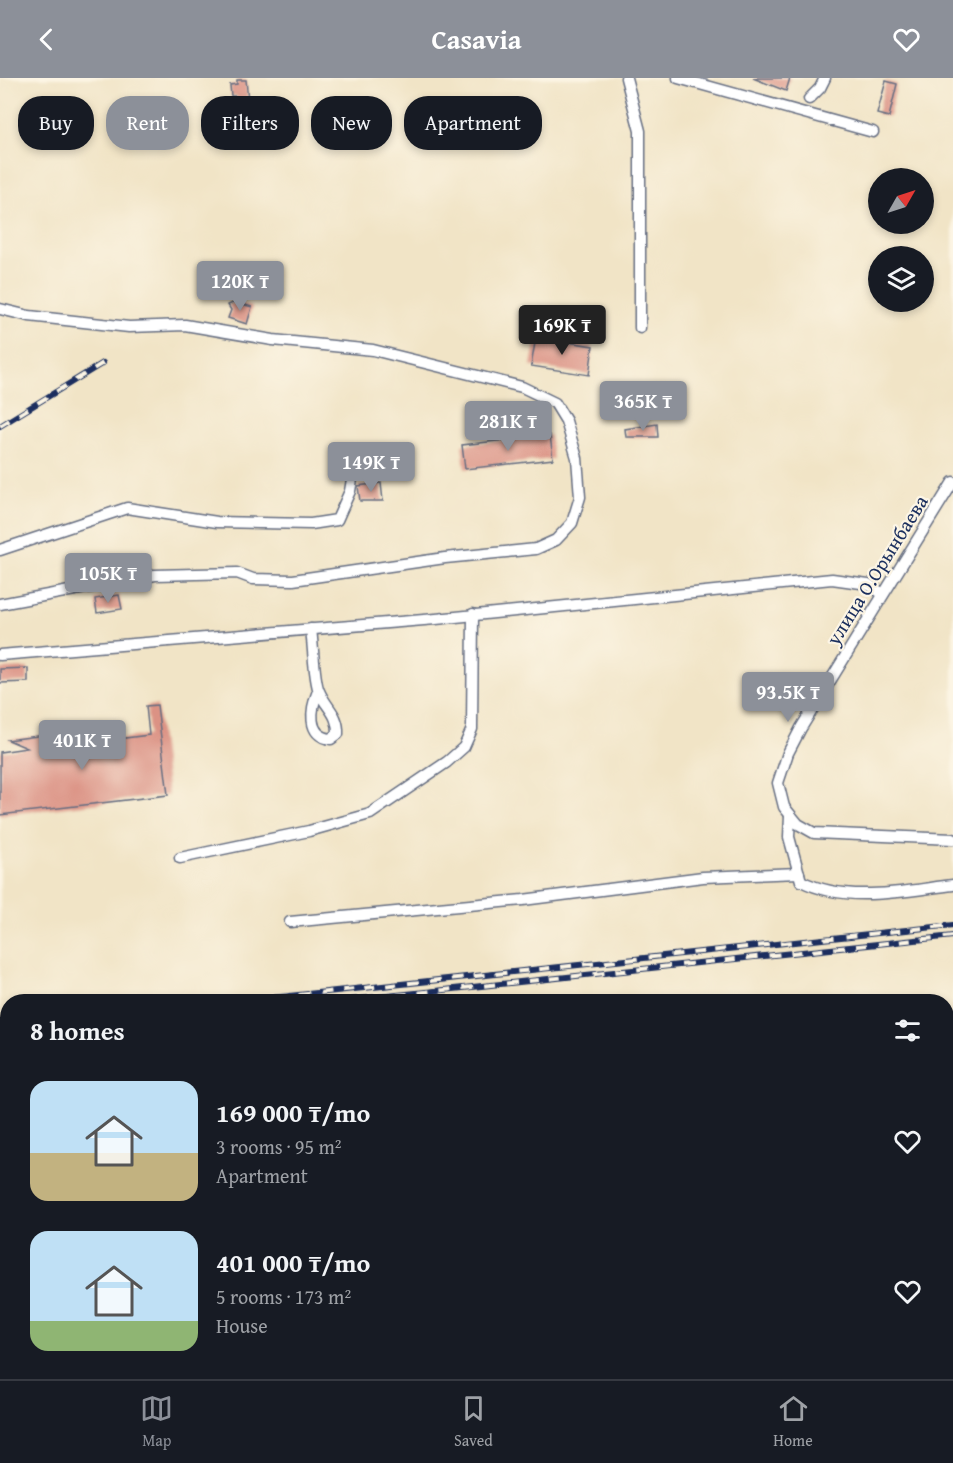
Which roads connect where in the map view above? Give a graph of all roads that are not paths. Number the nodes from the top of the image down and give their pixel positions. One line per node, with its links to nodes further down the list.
1 (626, 78): 7 (street)
2 (678, 78): 5 (street)
3 (825, 78): 4 (street)
4 (809, 99)
5 (873, 132)
6 (0, 309): 12 (street)
7 (640, 328)
8 (356, 456): 10 (street)
9 (953, 482): 11 (street, улица О.Орынбаева)
10 (0, 550)
11 (883, 594): 13 (street); 17 (street, улица О.Орынбаева)
12 (0, 604)
13 (473, 614): 14 (street); 19 (street)
14 (311, 629): 15 (street); 16 (street)
15 (0, 655)
16 (318, 691)
17 (790, 815): 18 (street); 20 (street)
18 (953, 839)
19 (180, 858)
20 (799, 873): 21 (street); 22 (street)
21 (953, 885)
22 (290, 922)

